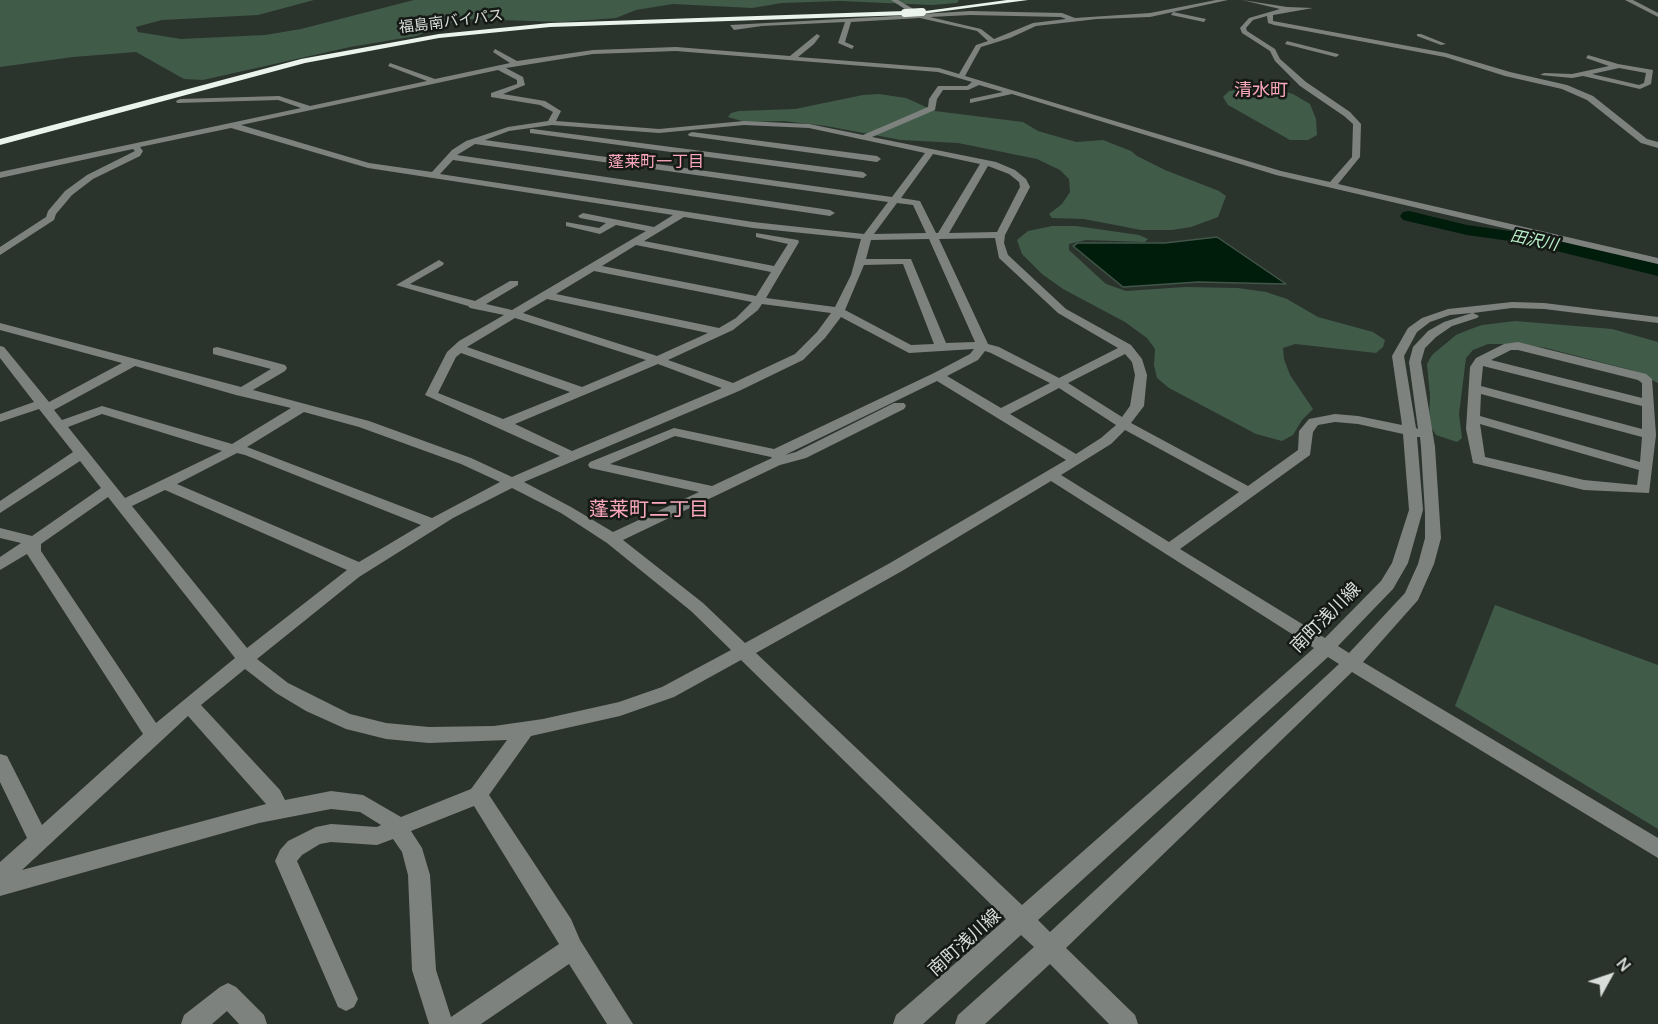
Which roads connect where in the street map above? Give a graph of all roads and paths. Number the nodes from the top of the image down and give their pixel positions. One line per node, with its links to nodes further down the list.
1 (894, 0): 12 (street)
2 (1008, 0): 12 (highway, 福島南バイパス)
3 (1025, 0): 12 (highway, 福島南バイパス)
4 (1225, 0): 13 (street)
5 (1245, 0): 9 (street)
6 (1628, 0): 15 (street)
7 (1637, 0): 10 (street)
8 (1310, 8): 9 (street)
9 (1287, 9): 14 (street)
10 (1658, 10)
11 (903, 12): 12 (highway, 福島南バイパス, bridge); 54 (highway, 福島南バイパス); 57 (highway, 福島南バイパス)
12 (920, 12): 16 (street); 17 (street); 24 (street)
13 (1164, 12): 16 (street); 18 (street)
14 (1270, 12): 23 (street); 71 (street)
15 (1658, 15)
16 (1070, 19): 20 (street); 24 (street)
17 (849, 20): 19 (street); 28 (street)
18 (1203, 20)
19 (761, 24)
20 (1082, 28)
21 (1419, 35): 30 (street)
22 (817, 36): 32 (street)
23 (1360, 39): 27 (street); 30 (street)
24 (992, 41): 39 (street)
25 (1287, 43): 26 (street)
26 (1320, 44)
27 (1352, 44)
28 (852, 47)
29 (495, 51): 33 (street)
30 (1426, 51): 45 (street)
31 (1588, 57): 35 (street)
32 (792, 58): 33 (street); 39 (street)
33 (516, 64): 36 (street)
34 (390, 65): 42 (street)
35 (1619, 66): 38 (street); 41 (street)
36 (499, 67): 42 (street); 50 (street)
37 (1530, 70): 40 (street)
38 (1584, 74): 40 (street); 41 (street)
39 (961, 75): 43 (street)
40 (1542, 75): 45 (street)
41 (1652, 76): 44 (street)
42 (434, 81): 49 (street)
43 (980, 81): 46 (street); 55 (street)
44 (1658, 83)
45 (1553, 84): 59 (street)
46 (1016, 92): 48 (street); 71 (street)
47 (180, 101): 49 (street)
48 (973, 101)
49 (309, 108): 51 (street)
50 (551, 123): 52 (street); 53 (street)
51 (230, 125): 60 (street); 69 (street)
52 (513, 128): 56 (street); 61 (street)
53 (688, 131): 55 (street); 61 (street); 64 (street)
54 (0, 137)
55 (863, 137): 58 (street)
56 (475, 141): 63 (street); 66 (street)
57 (0, 142)
58 (891, 143): 62 (street); 64 (street)
59 (1658, 145)
60 (135, 146): 67 (street); 87 (street)
61 (664, 148): 66 (street); 68 (street)
62 (931, 151): 65 (street); 74 (street)
63 (452, 157): 69 (street); 70 (street)
64 (877, 159): 68 (street)
65 (985, 163): 83 (street); 85 (street)
66 (642, 164): 70 (street); 76 (street)
67 (0, 175)
68 (863, 175): 76 (street)
69 (433, 176): 75 (street)
70 (619, 181): 72 (street); 76 (street)
71 (1332, 185): 88 (street)
72 (610, 188)
73 (601, 194): 75 (street)
74 (895, 200): 76 (street); 84 (street); 85 (street)
75 (592, 201): 78 (street)
76 (838, 203): 82 (street)
77 (583, 216): 79 (street)
78 (678, 217): 81 (street); 82 (street); 92 (street)
79 (615, 222): 80 (street); 81 (street)
80 (568, 224)
81 (656, 230): 86 (street)
82 (813, 232): 84 (street)
83 (1000, 235): 85 (street); 106 (street)
84 (867, 237): 85 (street); 90 (street)
85 (937, 237): 104 (street)
86 (635, 242): 91 (street); 92 (street)
87 (0, 252)
88 (1658, 261)
89 (439, 262): 96 (street)
90 (860, 262): 97 (street); 103 (street)
91 (592, 267): 94 (street); 95 (street)
92 (777, 270): 95 (street)
93 (514, 283): 96 (street)
94 (546, 295): 98 (street); 102 (street)
95 (758, 300): 97 (street); 102 (street)
96 (474, 306): 98 (street)
97 (839, 311): 103 (street); 114 (street)
98 (513, 314): 105 (street); 109 (street)
99 (1658, 320): 128 (street, 南町浅川線)
100 (0, 326): 111 (street)
101 (1658, 326): 128 (street, 南町浅川線)
102 (721, 332): 109 (street)
103 (941, 346): 104 (street)
104 (983, 346): 112 (street); 113 (street)
105 (459, 348): 117 (street); 125 (street)
106 (1127, 348): 113 (street); 126 (street)
107 (0, 350): 119 (street)
108 (217, 351): 116 (street)
109 (658, 360): 114 (street); 117 (street)
110 (1480, 361): 115 (street); 118 (street); 118 (street)
111 (131, 363): 116 (street); 119 (street)
112 (938, 376): 122 (street); 133 (street)
113 (1059, 383): 122 (street); 126 (street)
114 (734, 388): 132 (street)
115 (1475, 388): 124 (street); 129 (street)
116 (242, 392): 121 (street)
117 (582, 392): 125 (street)
118 (1648, 404): 129 (street)
119 (45, 406): 123 (street); 127 (street)
120 (899, 406): 133 (street)
121 (303, 407): 130 (street); 137 (street)
122 (1000, 414): 134 (street)
123 (0, 418)
124 (1474, 418): 135 (street); 135 (street)
125 (504, 424): 132 (street)
126 (1124, 424): 134 (street); 141 (street)
127 (61, 425): 130 (street); 131 (street)
128 (1417, 432): 141 (street); 151 (street, 南町浅川線); 154 (street, 南町浅川線)
129 (1649, 435): 135 (street)
130 (234, 450): 138 (street); 144 (street)
131 (82, 453): 139 (street); 143 (street)
132 (572, 457): 137 (street)
133 (779, 457): 140 (street); 140 (street)
134 (1076, 460): 136 (street)
135 (1650, 466)
136 (1051, 475): 148 (street); 152 (street)
137 (512, 482): 144 (street); 146 (street)
138 (166, 485): 142 (street); 150 (street)
139 (109, 489): 142 (street); 147 (street)
140 (713, 491): 146 (street)
141 (1249, 492): 148 (street)
142 (122, 505): 153 (street)
143 (0, 508)
144 (433, 524): 150 (street)
145 (0, 532): 147 (street)
146 (612, 539): 152 (street)
147 (33, 541): 149 (street); 157 (street)
148 (1169, 549): 151 (street)
149 (0, 565)
150 (360, 569): 153 (street)
151 (1326, 648): 154 (street); 166 (street, 南町浅川線)
152 (744, 651): 156 (street); 166 (street)
153 (245, 657): 155 (street); 156 (street)
154 (1351, 663): 163 (street); 168 (street, 南町浅川線)
155 (189, 704): 157 (street); 160 (street)
156 (526, 729): 159 (street)
157 (154, 735): 162 (street)
158 (0, 762): 162 (street)
159 (478, 795): 161 (street); 167 (street)
160 (278, 810): 161 (street); 165 (street)
161 (398, 828): 169 (street); 172 (street)
162 (38, 839): 164 (street)
163 (1658, 849)
164 (0, 876)
165 (0, 886)
166 (1021, 919): 168 (street); 175 (street, 南町浅川線)
167 (572, 948): 173 (street); 174 (street)
168 (1050, 948): 176 (street, 南町浅川線); 177 (street)
169 (346, 999)
170 (193, 1024): 171 (street)
171 (255, 1024)
172 (441, 1024)
173 (460, 1024)
174 (621, 1024)
175 (905, 1024)
176 (967, 1024)
177 (1126, 1024)

